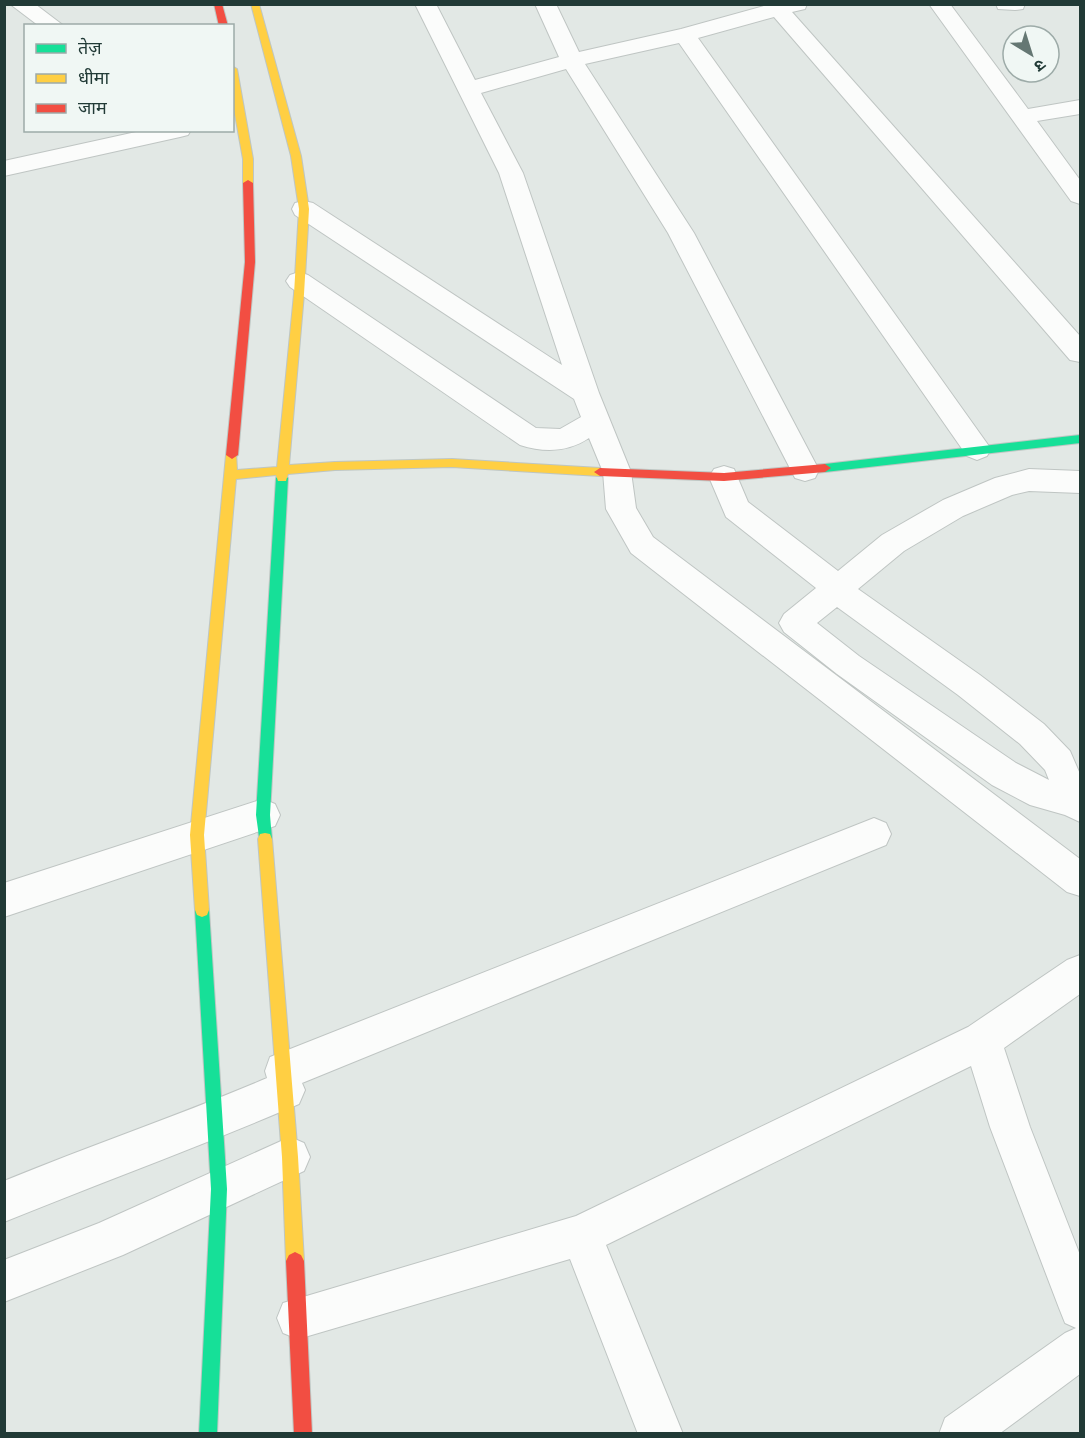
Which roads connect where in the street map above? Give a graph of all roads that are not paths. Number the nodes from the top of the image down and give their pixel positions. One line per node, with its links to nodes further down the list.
1 (20, 4): 10 (street)
2 (218, 4): 11 (street)
3 (255, 4): 22 (street)
4 (425, 4): 15 (street)
5 (545, 4): 13 (street)
6 (939, 4): 17 (street)
7 (1006, 4): 8 (street)
8 (1015, 4)
9 (788, 7): 12 (street); 24 (street)
10 (51, 24)
11 (223, 24)
12 (685, 35): 13 (street); 28 (street)
13 (572, 60): 15 (street); 29 (street)
14 (234, 89): 18 (street)
15 (469, 89): 25 (street)
16 (1080, 106): 17 (street)
17 (1022, 117): 21 (street)
18 (237, 118): 32 (street)
19 (171, 132): 20 (street)
20 (4, 169)
21 (1080, 196)
22 (304, 209): 23 (street); 25 (street)
23 (299, 281): 26 (street); 30 (street)
24 (1080, 353)
25 (585, 393): 26 (street)
26 (595, 421): 31 (street)
27 (1080, 439): 28 (street)
28 (977, 448): 29 (street)
29 (806, 470): 33 (street)
30 (282, 471): 31 (street); 32 (street); 37 (street)
31 (617, 472): 33 (street); 40 (street)
32 (230, 475): 39 (street)
33 (724, 477): 35 (street)
34 (1080, 482): 35 (street)
35 (839, 589): 36 (street); 36 (street)
36 (1078, 805)
37 (263, 815): 39 (street); 44 (street)
38 (874, 834): 44 (street)
39 (197, 835): 41 (street); 45 (street)
40 (1080, 880)
41 (4, 900)
42 (1080, 973): 43 (street)
43 (982, 1040): 49 (street); 51 (street)
44 (285, 1080): 45 (street); 46 (street)
45 (214, 1121): 47 (street); 48 (street)
46 (290, 1157): 47 (street); 52 (street)
47 (219, 1188): 50 (street); 54 (street)
48 (4, 1202)
49 (581, 1235): 52 (street); 56 (street)
50 (4, 1281)
51 (1080, 1308)
52 (298, 1318): 55 (street)
53 (1080, 1348): 57 (street)
54 (208, 1434)
55 (303, 1434)
56 (661, 1434)
57 (961, 1434)

